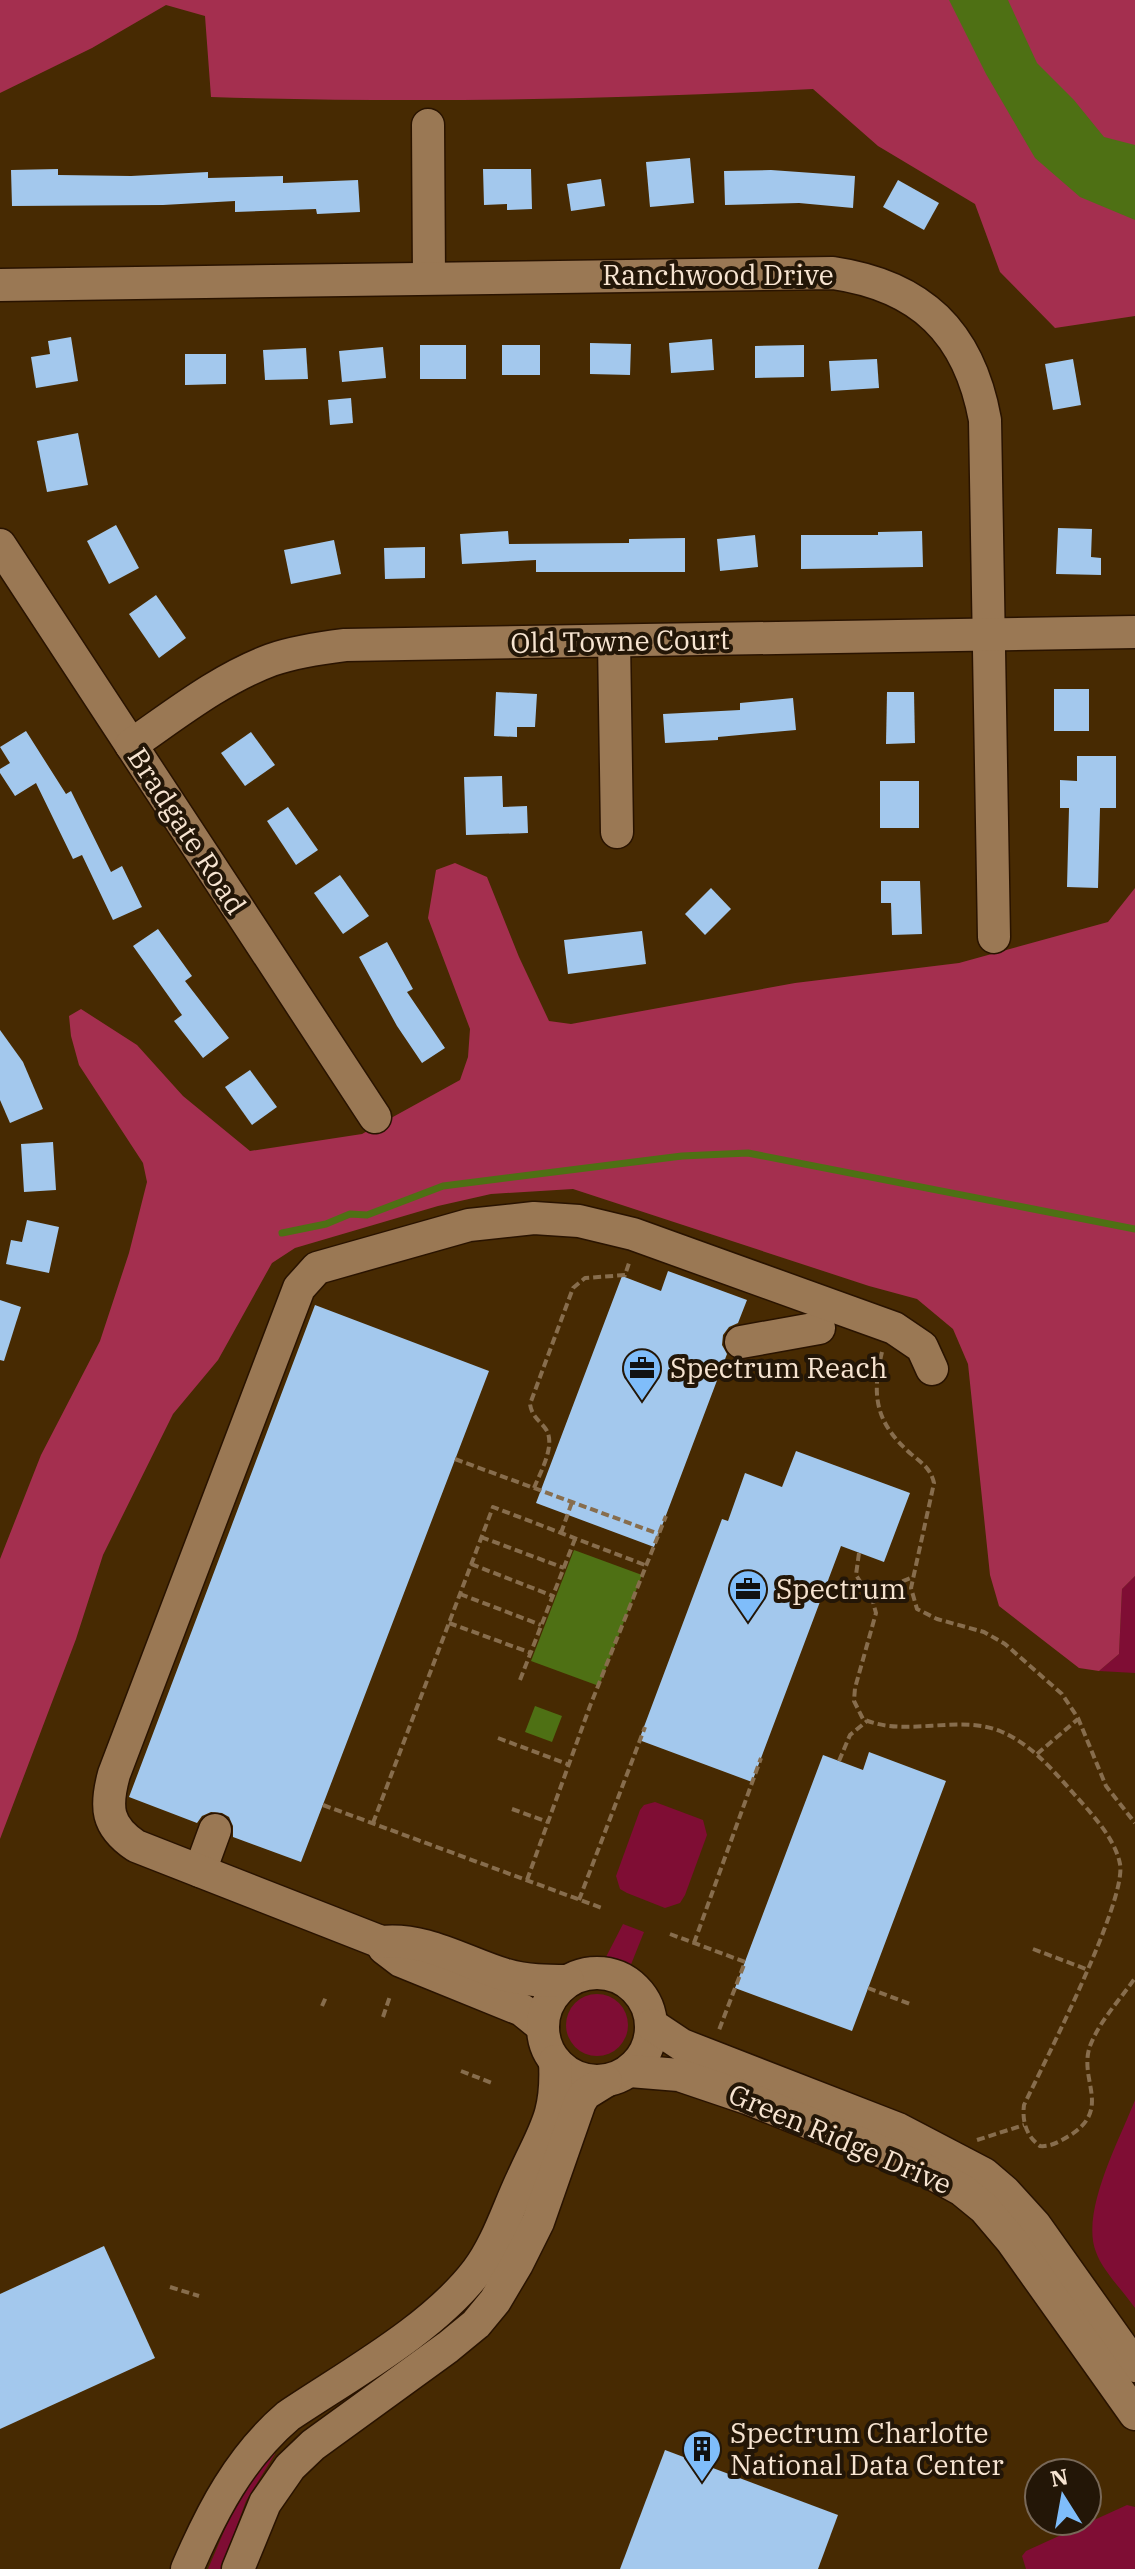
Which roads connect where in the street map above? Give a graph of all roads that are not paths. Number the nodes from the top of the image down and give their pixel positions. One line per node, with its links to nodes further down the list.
1 (428, 125): 2 (street)
2 (429, 278): 3 (street, Ranchwood Drive); 6 (street, Ranchwood Drive)
3 (0, 285)
4 (0, 545): 8 (street, Bradgate Road)
5 (1135, 632): 6 (street, Old Towne Court)
6 (989, 636): 7 (street, Old Towne Court); 10 (street, Ranchwood Drive)
7 (614, 641): 8 (street, Old Towne Court); 9 (street)
8 (131, 745): 11 (street, Bradgate Road)
9 (617, 832)
10 (994, 937)
11 (375, 1117)
12 (819, 1328): 13 (street)
13 (741, 1342)
14 (932, 1369): 16 (street)
15 (215, 1830): 16 (street)
16 (200, 1871): 17 (street)
17 (381, 1942): 18 (street); 20 (street)
18 (568, 1981): 19 (street); 20 (street)
19 (652, 2025): 22 (street); 23 (street, Green Ridge Drive)
20 (543, 2027): 21 (street)
21 (555, 2061): 22 (street); 25 (street)
22 (618, 2076): 24 (street, Green Ridge Drive); 26 (street)
23 (1135, 2366)
24 (1135, 2414)
25 (187, 2569)
26 (238, 2569)

